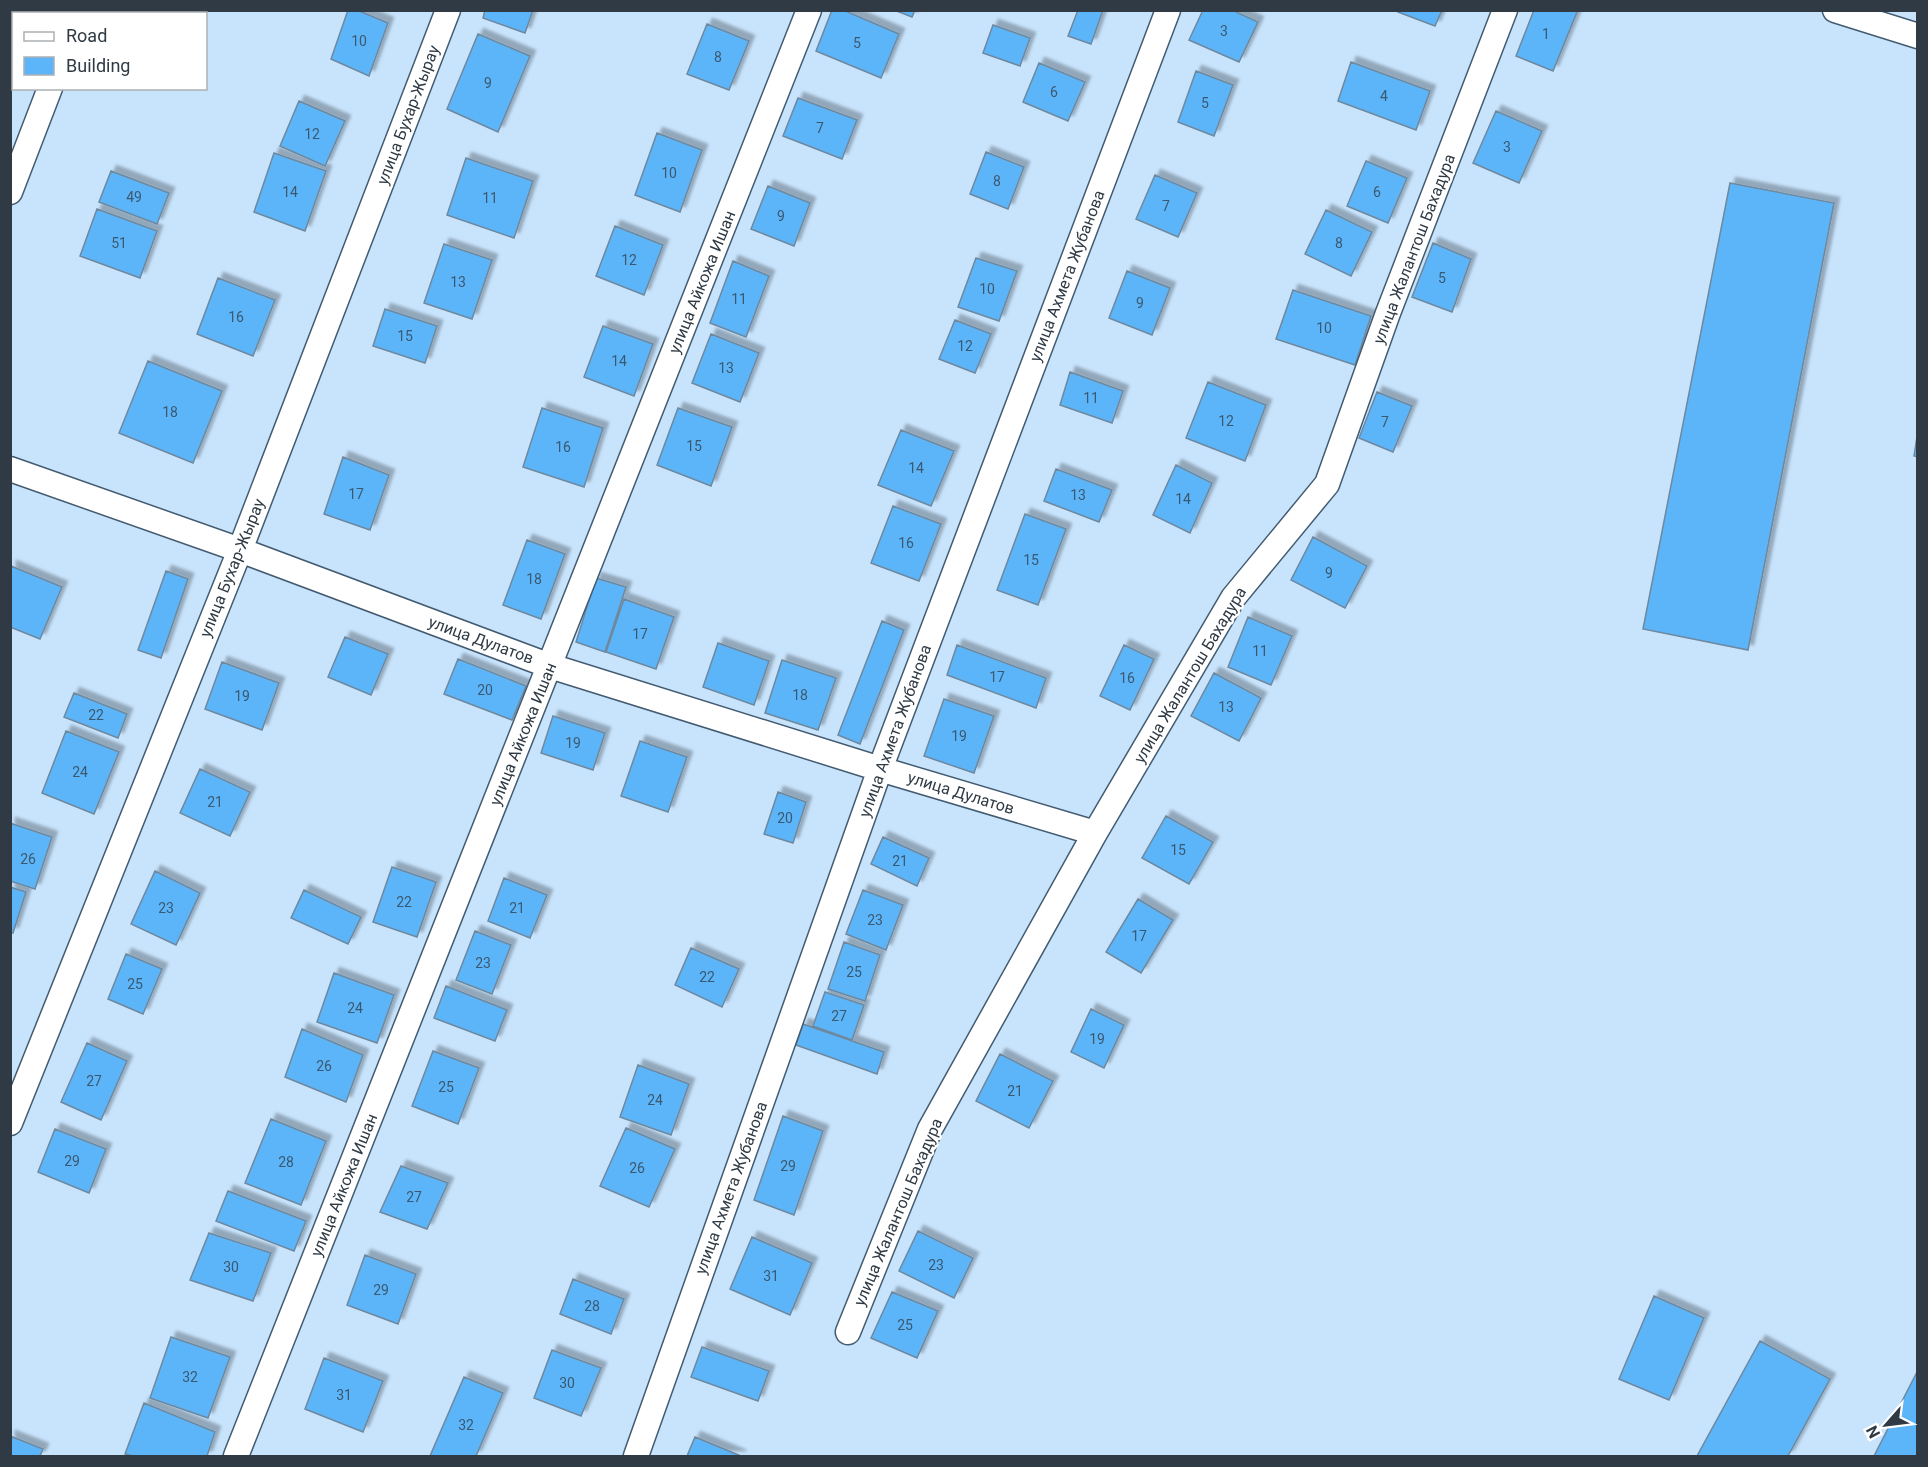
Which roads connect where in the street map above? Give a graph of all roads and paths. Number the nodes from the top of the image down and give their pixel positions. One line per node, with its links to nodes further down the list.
1 (448, 10): 10 (street, улица Бухар-Жырау)
2 (809, 10): 11 (street, улица Айкожа Ишан)
3 (1168, 10): 12 (street, улица Ахмета Жубанова)
4 (1505, 10): 13 (street, улица Жалантош Бахадура)
5 (1834, 10): 6 (street)
6 (1917, 36)
7 (49, 90): 8 (street)
8 (10, 192)
9 (10, 469): 10 (street, улица Дулатов)
10 (240, 550): 11 (street, улица Дулатов); 14 (street, улица Бухар-Жырау)
11 (550, 666): 12 (street, улица Дулатов); 16 (street, улица Айкожа Ишан)
12 (880, 769): 13 (street, улица Дулатов); 17 (street, улица Ахмета Жубанова)
13 (1095, 833): 15 (street, улица Жалантош Бахадура)
14 (10, 1123)
15 (848, 1332)
16 (236, 1456)
17 (636, 1456)

